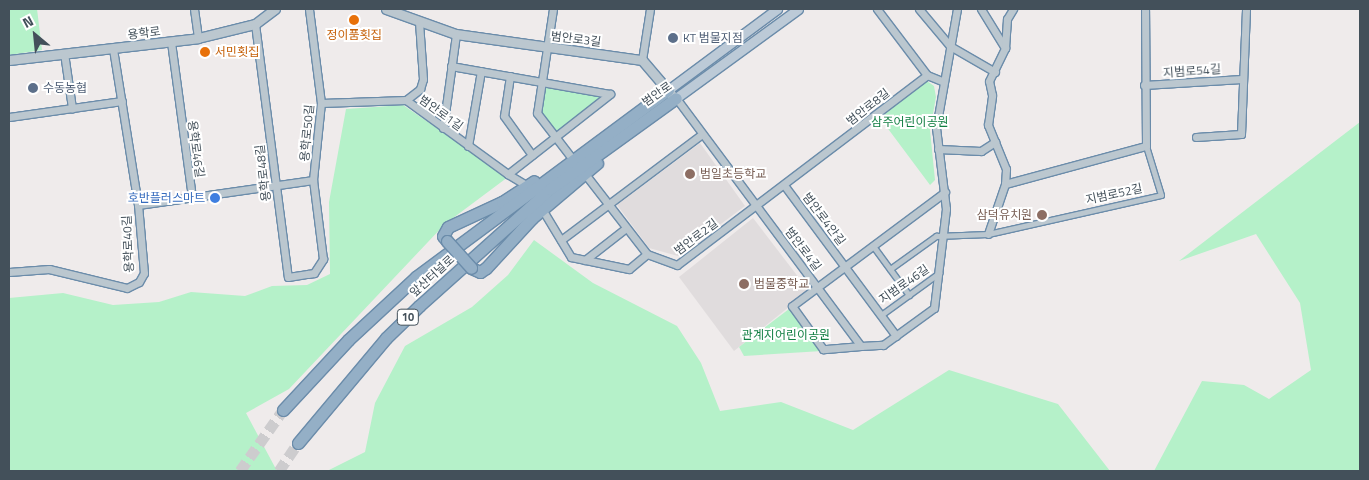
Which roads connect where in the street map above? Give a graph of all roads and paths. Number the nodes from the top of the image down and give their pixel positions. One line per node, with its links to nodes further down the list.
1 (194, 9): 19 (street)
2 (275, 9): 17 (street, 용학로)
3 (309, 9): 40 (street, 용학로50길)
4 (386, 9): 16 (street, 범안로3길)
5 (552, 9): 24 (street)
6 (650, 9): 27 (street)
7 (776, 9): 37 (main road, 범안로 / 10)
8 (798, 9): 37 (main road, 범안로 / 10)
9 (877, 9): 31 (street)
10 (919, 9): 21 (street)
11 (957, 9): 21 (street, 지범로46길)
12 (981, 9): 22 (street)
13 (1013, 9): 22 (street)
14 (1145, 9): 36 (street, 지범로52길)
15 (1246, 9): 33 (street)
16 (418, 22): 18 (street, 범안로3길); 38 (street)
17 (255, 24): 19 (street, 용학로); 60 (street, 용학로48길)
18 (456, 34): 24 (street, 범안로3길); 28 (street)
19 (198, 38): 20 (street, 용학로)
20 (171, 42): 23 (street, 용학로); 62 (street, 용학로46길)
21 (950, 46): 30 (street); 35 (street, 지범로46길)
22 (1006, 48): 30 (street)
23 (113, 49): 25 (street, 용학로); 39 (street, 용학로40길)
24 (547, 49): 27 (street, 범안로3길); 34 (street)
25 (64, 53): 26 (street, 용학로); 41 (street)
26 (9, 60)
27 (642, 60): 37 (street)
28 (452, 66): 29 (street); 44 (street)
29 (481, 71): 32 (street); 50 (street)
30 (995, 72): 49 (street)
31 (927, 75): 35 (street); 59 (street, 범안로8길)
32 (510, 76): 34 (street); 53 (street)
33 (1242, 79): 36 (street, 지범로54길); 48 (street)
34 (542, 82): 47 (street); 47 (street)
35 (944, 82): 52 (street, 지범로46길)
36 (1144, 85): 51 (street, 지범로52길)
37 (672, 94): 43 (highway, 범안로 / 10); 45 (street, 범안로4길); 46 (highway, 범안로 / 10)
38 (406, 100): 40 (street, 범안로1길); 44 (street, 범안로1길)
39 (122, 101): 41 (street); 65 (street, 용학로40길)
40 (321, 103): 57 (street, 용학로50길)
41 (72, 108): 42 (street)
42 (9, 117)
43 (627, 123): 54 (highway); 63 (highway, 범안로 / 10)
44 (443, 128): 50 (street, 범안로1길)
45 (702, 134): 64 (street); 66 (street, 범안로4길)
46 (624, 136): 56 (highway); 63 (highway, 범안로 / 10)
47 (555, 137): 53 (street); 54 (street)
48 (1196, 137)
49 (995, 142): 52 (street); 58 (street)
50 (468, 146): 55 (street, 범안로1길)
51 (1146, 146): 58 (street); 68 (street, 지범로52길)
52 (938, 149): 61 (street, 지범로46길)
53 (532, 155): 55 (street)
54 (571, 157): 63 (highway)
55 (508, 174): 63 (street, 범안로1길)
56 (585, 174): 63 (highway); 64 (street)
57 (313, 180): 60 (street, 용학로46길); 73 (street, 용학로50길)
58 (1005, 184): 68 (street)
59 (784, 185): 66 (street, 범안로8길); 75 (street, 범안로4안길)
60 (275, 186): 62 (street, 용학로46길); 73 (street, 용학로48길)
61 (945, 192): 69 (street, 지범로46길); 71 (street)
62 (192, 198): 65 (street)
63 (531, 199): 63 (highway, bridge); 70 (street); 84 (highway, 앞산터널로 / 10); 85 (highway, 앞산터널로 / 10)
64 (608, 203): 67 (street); 70 (street)
65 (138, 204): 77 (street, 용학로40길)
66 (756, 206): 72 (street, 범안로2길); 79 (street, 범안로4길)
67 (626, 228): 72 (street); 74 (street)
68 (988, 234): 69 (street, 지범로52길)
69 (945, 235): 76 (street, 지범로46길); 78 (street, 지범로46길)
70 (561, 240): 74 (street)
71 (873, 246): 75 (street); 76 (street)
72 (647, 254): 74 (street)
73 (323, 259)
74 (585, 260)
75 (845, 267): 79 (street); 81 (street, 범안로4안길)
76 (890, 270): 80 (street)
77 (9, 272)
78 (940, 272): 80 (street, 지범로46길); 82 (street, 지범로46길)
79 (817, 288): 83 (street, 범안로4길); 83 (street)
80 (909, 295): 81 (street, 지범로46길)
81 (881, 315): 82 (street, 범안로4안길)
82 (896, 336): 83 (street)
83 (861, 346)
84 (283, 410)
85 (298, 443)

